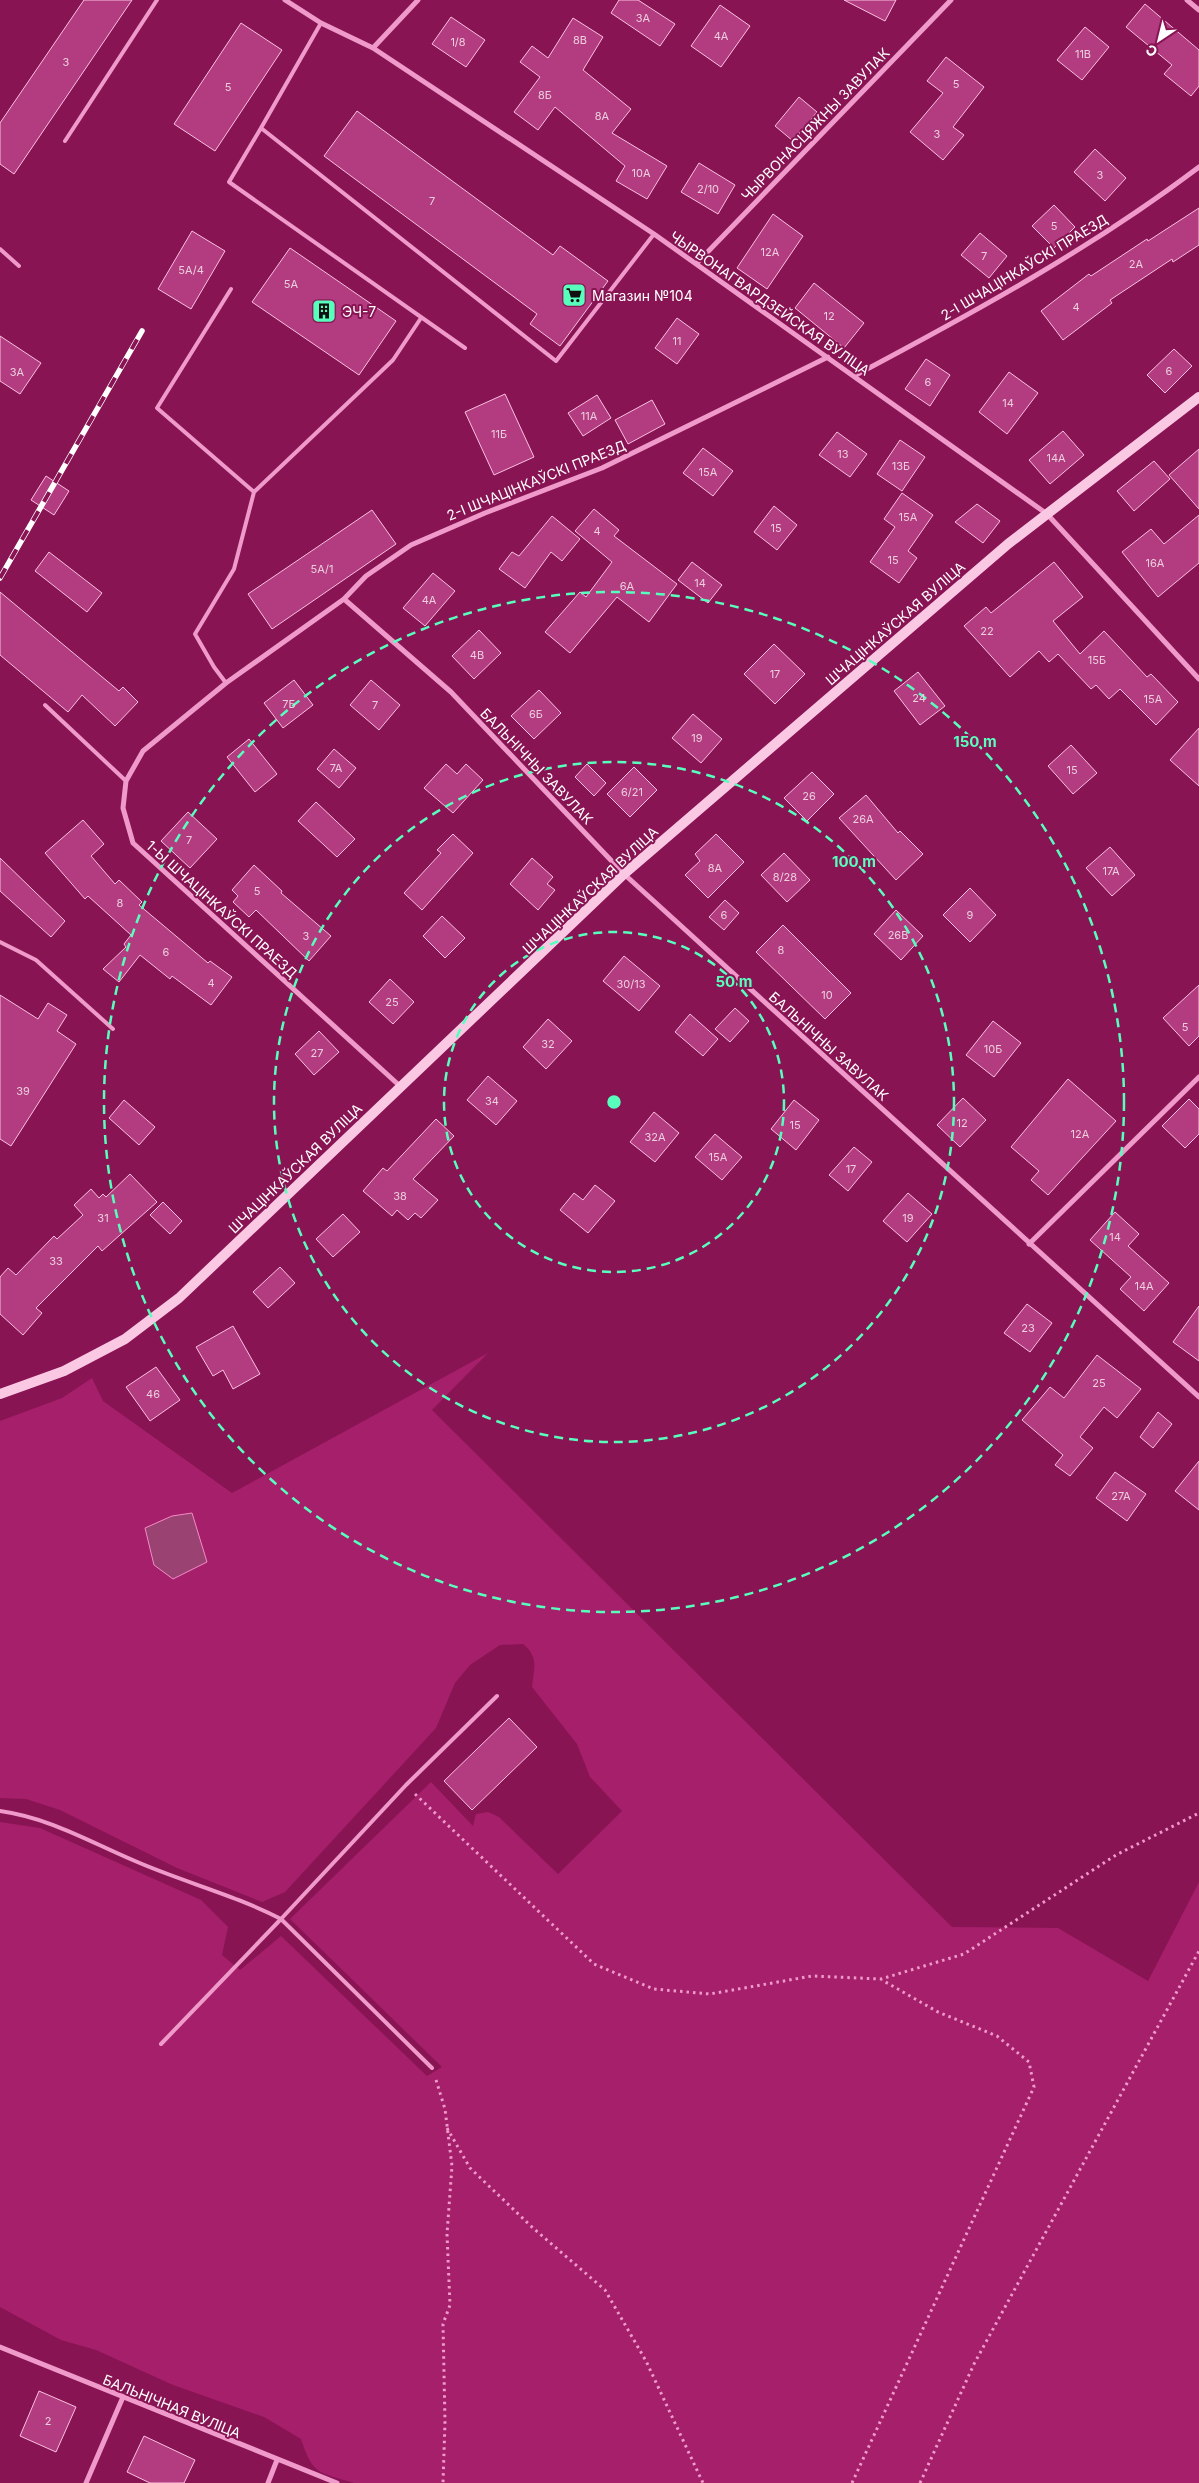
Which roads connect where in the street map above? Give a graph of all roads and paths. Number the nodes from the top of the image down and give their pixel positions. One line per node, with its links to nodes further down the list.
1 (157, 0): 10 (lane)
2 (285, 0): 7 (street, ЧЫРВОНАГВАРДЗЕЙСКАЯ ВУЛІЦА)
3 (418, 0): 8 (street)
4 (951, 0): 14 (street, ЧЫРВОНАСЦЯЖНЫ ЗАВУЛАК)
5 (1187, 0): 6 (street)
6 (1199, 10)
7 (321, 23): 8 (street, ЧЫРВОНАГВАРДЗЕЙСКАЯ ВУЛІЦА); 9 (lane)
8 (373, 48): 12 (street, ЧЫРВОНАГВАРДЗЕЙСКАЯ ВУЛІЦА)
9 (261, 128): 12 (lane); 17 (lane)
10 (64, 141)
11 (1199, 167): 20 (street, 2-І ШЧАЦІНКАЎСКІ ПРАЕЗД)
12 (654, 234): 14 (street, ЧЫРВОНАГВАРДЗЕЙСКАЯ ВУЛІЦА)
13 (0, 249): 15 (lane)
14 (696, 264): 19 (street, ЧЫРВОНАГВАРДЗЕЙСКАЯ ВУЛІЦА)
15 (19, 266)
16 (231, 289): 22 (lane)
17 (421, 318): 18 (lane); 22 (lane)
18 (465, 348)
19 (828, 358): 20 (street, ЧЫРВОНАГВАРДЗЕЙСКАЯ ВУЛІЦА); 24 (street, 2-І ШЧАЦІНКАЎСКІ ПРАЕЗД)
20 (854, 376): 23 (street, ЧЫРВОНАГВАРДЗЕЙСКАЯ ВУЛІЦА)
21 (1199, 397): 23 (street, ШЧАЦІНКАЎСКАЯ ВУЛІЦА)
22 (254, 492): 26 (lane)
23 (1048, 514): 25 (street, ЧЫРВОНАГВАРДЗЕЙСКАЯ ВУЛІЦА); 29 (street, ШЧАЦІНКАЎСКАЯ ВУЛІЦА)
24 (344, 599): 26 (street, 1-Ы ШЧАЦІНКАЎСКІ ПРАЕЗД); 29 (street, БАЛЬНІЧНЫ ЗАВУЛАК)
25 (1199, 679)
26 (226, 683): 28 (street, 1-Ы ШЧАЦІНКАЎСКІ ПРАЕЗД)
27 (45, 706): 28 (lane)
28 (126, 781): 33 (street, 1-Ы ШЧАЦІНКАЎСКІ ПРАЕЗД)
29 (624, 874): 33 (street, ШЧАЦІНКАЎСКАЯ ВУЛІЦА); 34 (street, БАЛЬНІЧНЫ ЗАВУЛАК)
30 (0, 942): 31 (lane)
31 (113, 1028)
32 (1198, 1079): 34 (street)
33 (401, 1086): 35 (street, ШЧАЦІНКАЎСКАЯ ВУЛІЦА)
34 (1029, 1244): 36 (street, БАЛЬНІЧНЫ ЗАВУЛАК)
35 (0, 1394)
36 (1199, 1397)
37 (497, 1696): 38 (lane)
38 (406, 1784): 41 (lane); 43 (path)
39 (0, 1811): 41 (lane)
40 (1199, 1813): 43 (path)
41 (281, 1918): 44 (lane); 45 (lane)
42 (1199, 1951): 56 (path)
43 (881, 1979): 55 (path)
44 (161, 2044)
45 (432, 2068): 46 (path)
46 (447, 2128): 53 (path); 54 (path)
47 (0, 2347): 48 (street, БАЛЬНІЧНАЯ ВУЛІЦА)
48 (123, 2398): 49 (street, БАЛЬНІЧНАЯ ВУЛІЦА); 50 (street)
49 (277, 2460): 51 (street); 52 (street, БАЛЬНІЧНАЯ ВУЛІЦА)
50 (86, 2483)
51 (268, 2483)
52 (337, 2483)
53 (443, 2483)
54 (703, 2483)
55 (852, 2483)
56 (920, 2483)

